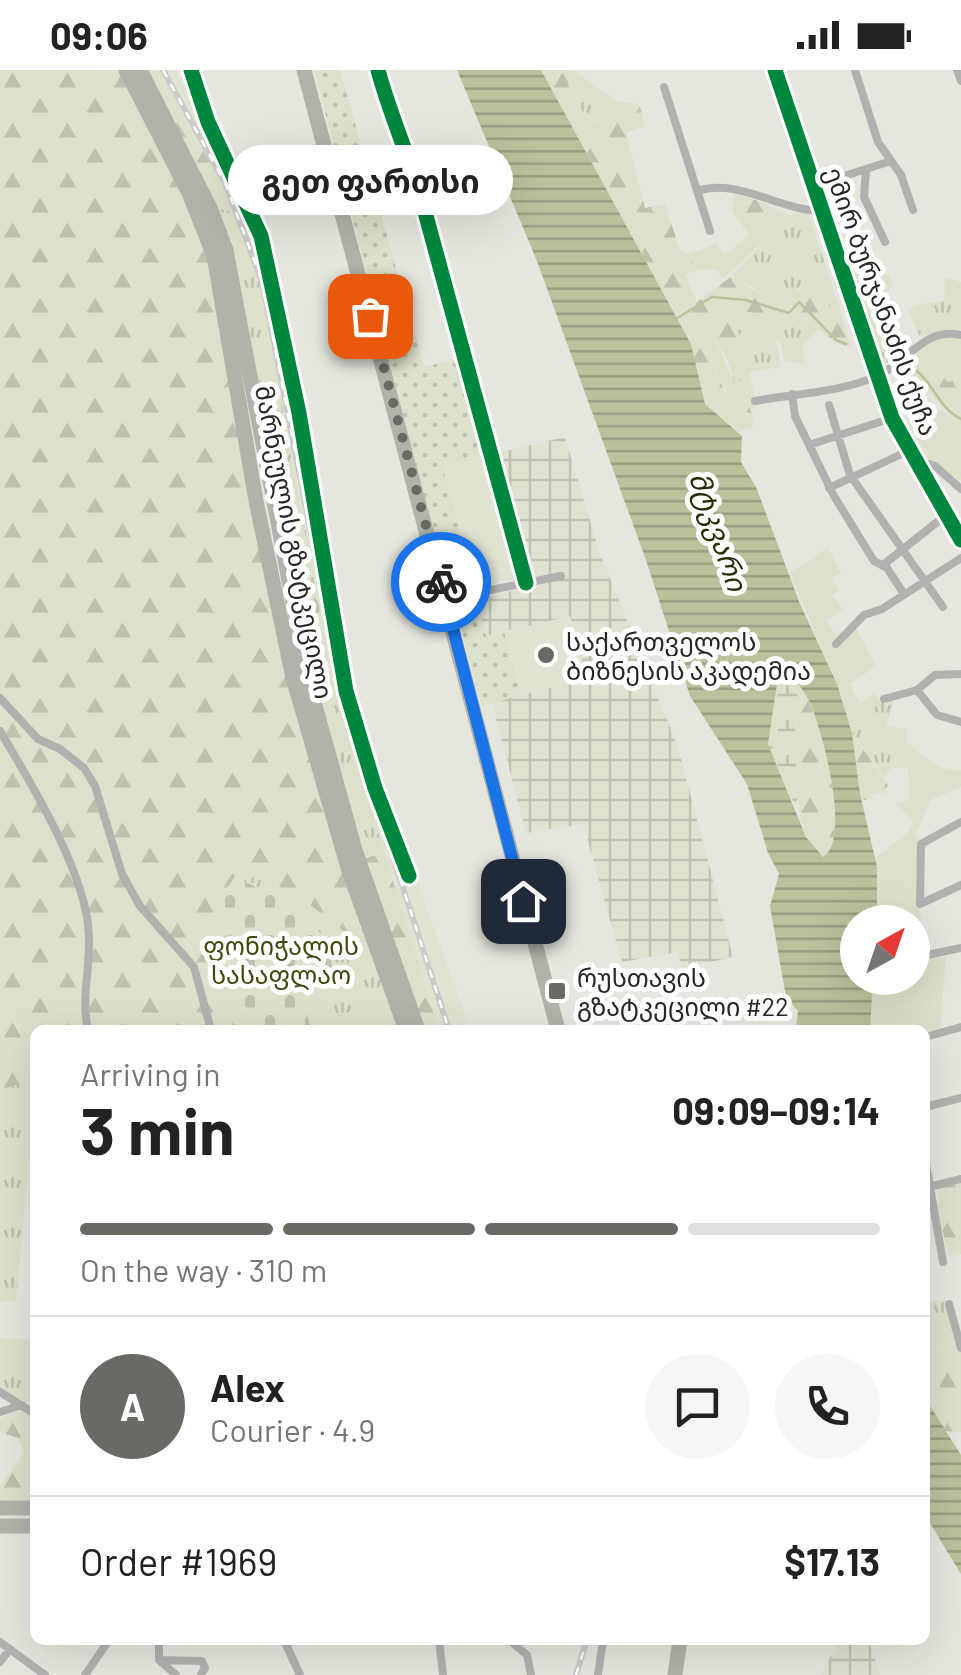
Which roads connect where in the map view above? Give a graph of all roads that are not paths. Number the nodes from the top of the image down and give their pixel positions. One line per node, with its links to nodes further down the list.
1 (126, 70): 56 (highway, მარნეულის გზატკეცილი)
2 (140, 70): 57 (highway, მარნეულის გზატკეცილი)
3 (191, 70): 50 (street)
4 (304, 70): 40 (highway)
5 (378, 70): 38 (street)
6 (775, 70): 13 (street, ემირ ბურჯანაძის ქუჩა)
7 (855, 70): 11 (street)
8 (957, 70): 9 (street)
9 (961, 81)
10 (664, 87): 14 (street)
11 (890, 161): 12 (street); 16 (street)
12 (866, 170): 13 (street); 18 (street)
13 (810, 176): 15 (street, ემირ ბურჯანაძის ქუჩა)
14 (697, 190): 15 (street); 17 (street)
15 (820, 210): 20 (street, ემირ ბურჯანაძის ქუჩა)
16 (912, 210)
17 (710, 230)
18 (885, 242)
19 (961, 335): 20 (street)
20 (877, 376): 21 (street); 24 (street, ემირ ბურჯანაძის ქუჩა)
21 (792, 394): 22 (street); 26 (street)
22 (755, 402)
23 (829, 405): 25 (street)
24 (892, 418): 25 (street); 27 (street, ემირ ბურჯანაძის ქუჩა)
25 (838, 436): 26 (street); 28 (street)
26 (812, 444): 29 (street)
27 (910, 455): 28 (street); 30 (street); 31 (street, ემირ ბურჯანაძის ქუჩა)
28 (852, 478): 29 (street); 33 (street)
29 (830, 488): 35 (street)
30 (961, 489)
31 (946, 516): 32 (street, ემირ ბურჯანაძის ქუჩა); 33 (street)
32 (961, 540)
33 (902, 550): 35 (street); 37 (street)
34 (961, 558): 37 (street)
35 (883, 566): 39 (street)
36 (561, 576): 38 (street)
37 (924, 580): 39 (street); 41 (street)
38 (526, 583): 40 (street)
39 (904, 594): 42 (street)
40 (445, 599): 58 (highway)
41 (942, 607)
42 (836, 644)
43 (961, 674): 44 (street)
44 (917, 690): 46 (street); 47 (street)
45 (0, 698): 55 (street)
46 (884, 699)
47 (961, 722)
48 (0, 731): 54 (street)
49 (961, 822): 51 (street)
50 (408, 876)
51 (961, 885)
52 (961, 948): 53 (street)
53 (930, 954)
54 (87, 1025)
55 (210, 1025)
56 (404, 1025)
57 (416, 1025)
58 (557, 1025)
59 (961, 1028): 60 (street)
60 (930, 1035)
61 (961, 1098): 62 (street)
62 (930, 1106)
63 (930, 1176): 65 (street)
64 (961, 1179): 65 (street)
65 (933, 1186): 66 (street)
66 (944, 1262)
67 (949, 1304): 68 (street)
68 (961, 1348)
69 (0, 1392): 70 (street)
70 (22, 1405): 71 (street); 72 (street)
71 (30, 1411)
72 (0, 1412)
73 (0, 1508): 74 (highway)
74 (30, 1508)
75 (30, 1527): 76 (highway)
76 (2, 1530)
77 (0, 1642): 85 (street)
78 (106, 1645): 89 (street)
79 (159, 1645): 86 (street)
80 (286, 1645): 92 (street)
81 (440, 1645): 93 (street)
82 (515, 1645): 94 (street)
83 (602, 1645): 95 (street)
84 (679, 1645): 96 (highway)
85 (10, 1649): 87 (street); 88 (street)
86 (160, 1660): 90 (street); 91 (street)
87 (0, 1662)
88 (45, 1675)
89 (85, 1675)
90 (176, 1675)
91 (200, 1675)
92 (300, 1675)
93 (444, 1675)
94 (531, 1675)
95 (598, 1675)
96 (675, 1675)

